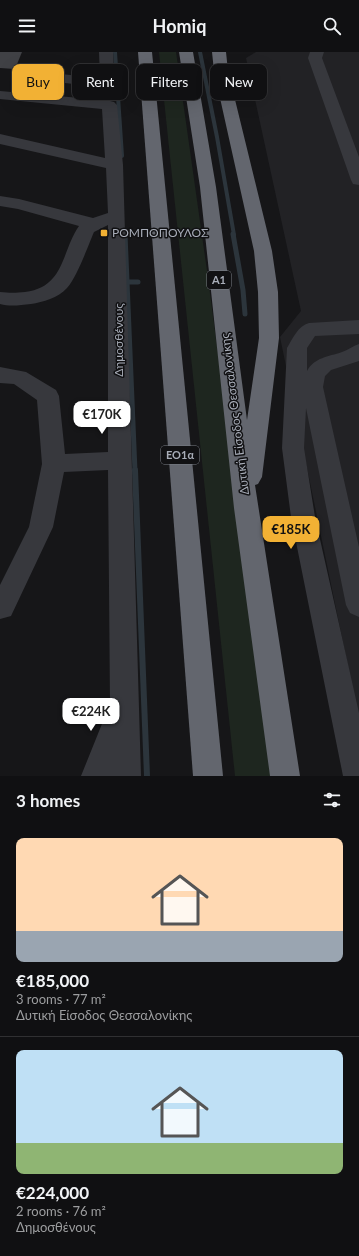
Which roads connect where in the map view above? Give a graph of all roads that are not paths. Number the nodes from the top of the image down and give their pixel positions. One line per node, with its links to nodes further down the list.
1 (106, 52): 8 (street, Δημοσθένους)
2 (131, 52): 15 (highway)
3 (145, 52): 15 (highway)
4 (186, 52): 28 (highway, Δυτική Είσοδος Θεσσαλονίκης / Α1)
5 (219, 52): 9 (highway)
6 (230, 52): 10 (highway)
7 (316, 52): 18 (street)
8 (107, 64)
9 (220, 64)
10 (227, 64)
11 (0, 94): 14 (street)
12 (109, 100): 14 (street, Δημοσθένους)
13 (228, 100): 28 (highway)
14 (109, 105): 17 (street, Δημοσθένους)
15 (152, 133): 34 (highway, ΕΟ1α)
16 (0, 139): 17 (street)
17 (115, 165): 20 (street, Δημοσθένους)
18 (359, 180)
19 (0, 201): 21 (street)
20 (117, 216): 21 (street); 26 (street, Δημοσθένους)
21 (94, 224): 22 (street)
22 (0, 298)
23 (359, 327): 36 (street)
24 (358, 358): 29 (street)
25 (0, 375): 27 (street)
26 (120, 460): 27 (street); 31 (street, Δημοσθένους)
27 (54, 464): 30 (street)
28 (246, 508): 35 (highway, Δυτική Είσοδος Θεσσαλονίκης)
29 (359, 605)
30 (2, 608)
31 (125, 704): 32 (street, Δημοσθένους); 33 (street)
32 (96, 776)
33 (126, 776)
34 (208, 776)
35 (285, 776)
36 (358, 776)

